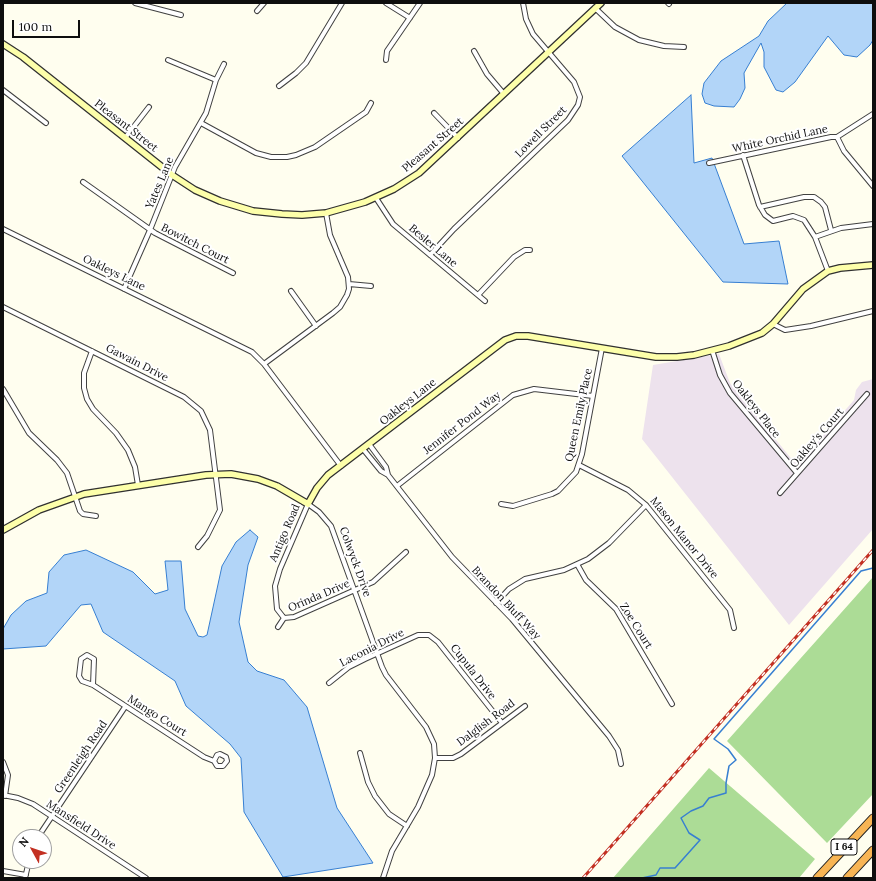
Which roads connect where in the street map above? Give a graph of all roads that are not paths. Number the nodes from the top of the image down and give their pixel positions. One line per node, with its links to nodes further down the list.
1 (135, 3): 10 (street)
2 (264, 3): 9 (street)
3 (342, 3): 20 (street)
4 (386, 3): 11 (street)
5 (420, 3): 11 (street)
6 (523, 3): 15 (street, Lowell Street)
7 (600, 3): 8 (street, Pleasant Street)
8 (595, 8): 13 (street); 15 (street, Pleasant Street)
9 (257, 11)
10 (181, 15)
11 (410, 18): 17 (street)
12 (3, 44): 30 (street, Pleasant Street)
13 (684, 47)
14 (474, 51): 22 (street)
15 (548, 52): 22 (street, Pleasant Street); 46 (street, Lowell Street)
16 (168, 60): 19 (street)
17 (386, 60)
18 (224, 64): 19 (street, Yates Lane)
19 (216, 80): 27 (street, Yates Lane)
20 (279, 86)
21 (3, 90): 28 (street)
22 (504, 94): 31 (street, Pleasant Street)
23 (372, 103): 27 (street)
24 (150, 107): 30 (street)
25 (434, 113): 31 (street)
26 (873, 114): 29 (street, White Orchid Lane)
27 (201, 123): 34 (street, Yates Lane)
28 (46, 124)
29 (837, 137): 32 (street, White Orchid Lane); 36 (street)
30 (125, 138): 34 (street, Pleasant Street)
31 (458, 138): 37 (street, Pleasant Street)
32 (743, 155): 33 (street, White Orchid Lane); 38 (street)
33 (709, 163)
34 (172, 175): 39 (street, Pleasant Street); 42 (street, Yates Lane)
35 (83, 182): 42 (street, Bowitch Court)
36 (873, 186)
37 (376, 198): 39 (street, Pleasant Street); 46 (street, Besler Lane)
38 (760, 207): 43 (street); 44 (street)
39 (326, 213): 50 (street)
40 (873, 224): 43 (street)
41 (3, 229): 52 (street, Oakleys Lane)
42 (150, 230): 49 (street, Bowitch Court); 52 (street, Yates Lane)
43 (831, 230): 44 (street)
44 (815, 237): 48 (street)
45 (530, 250): 54 (street)
46 (430, 255): 54 (street, Besler Lane)
47 (873, 265): 48 (street, Oakleys Lane)
48 (828, 271): 58 (street, Oakleys Lane)
49 (233, 273)
50 (349, 284): 51 (street); 59 (street)
51 (371, 286)
52 (124, 289): 63 (street, Oakleys Lane)
53 (291, 291): 59 (street)
54 (478, 295): 55 (street, Besler Lane)
55 (485, 301)
56 (3, 307): 62 (street, Gawain Drive)
57 (873, 311): 58 (street)
58 (773, 324): 61 (street, Oakleys Lane)
59 (316, 326): 63 (street)
60 (602, 348): 61 (street, Oakleys Lane); 66 (street, Queen Emily Place); 67 (street, Oakleys Lane)
61 (712, 350): 71 (street, Oakleys Place)
62 (92, 351): 72 (street, Gawain Drive); 74 (street)
63 (264, 364): 69 (street, Oakleys Lane)
64 (3, 389): 77 (street)
65 (867, 394): 71 (street, Oakley's Court)
66 (593, 396): 70 (street, Queen Emily Place); 75 (street, Jennifer Pond Way)
67 (369, 444): 68 (street, Oakleys Lane); 73 (street, Brandon Bluff Way)
68 (363, 449): 69 (street, Oakleys Lane); 73 (street, Brandon Bluff Way)
69 (341, 466): 78 (street, Antigo Road)
70 (579, 466): 79 (street, Queen Emily Place); 80 (street, Mason Manor Drive)
71 (797, 473): 76 (street, Oakley's Court)
72 (216, 474): 74 (street, Colwyck Drive); 78 (street, Colwyck Drive); 83 (street, Gawain Drive)
73 (388, 475): 75 (street, Brandon Bluff Way)
74 (138, 485): 77 (street, Colwyck Drive)
75 (397, 486): 87 (street, Brandon Bluff Way)
76 (780, 493)
77 (75, 496): 81 (street); 82 (street, Colwyck Drive)
78 (308, 504): 86 (street, Colwyck Drive); 88 (street, Antigo Road)
79 (501, 504)
80 (646, 505): 85 (street); 90 (street, Mason Manor Drive)
81 (96, 516)
82 (3, 530)
83 (198, 547)
84 (406, 552): 86 (street, Orinda Drive)
85 (577, 564): 87 (street); 95 (street, Zoe Court)
86 (355, 591): 88 (street, Orinda Drive); 92 (street, Colwyck Drive)
87 (496, 603): 103 (street, Brandon Bluff Way)
88 (284, 618): 89 (street, Orinda Drive)
89 (278, 627)
90 (734, 628)
91 (427, 634): 92 (street, Laconia Drive); 98 (street, Cupula Drive)
92 (377, 654): 93 (street, Laconia Drive); 100 (street, Colwyck Drive)
93 (329, 683)
94 (93, 685): 94 (street, Mango Court); 97 (street, Mango Court)
95 (672, 704)
96 (525, 706): 98 (street, Dalglish Road)
97 (125, 707): 101 (street, Mango Court); 105 (street, Greenleigh Road)
98 (502, 724): 100 (street, Dalglish Road)
99 (360, 753): 107 (street)
100 (435, 758): 107 (street, Colwyck Drive)
101 (214, 761)
102 (3, 762): 104 (street)
103 (622, 764)
104 (4, 795): 105 (street, Mansfield Drive)
105 (51, 816): 108 (street, Greenleigh Road); 112 (street, Mansfield Drive)
106 (873, 818): 114 (highway, I 64)
107 (407, 826): 113 (street, Colwyck Drive)
108 (43, 829)
109 (873, 850): 115 (highway, I 64)
110 (3, 871): 111 (street)
111 (25, 877)
112 (146, 878)
113 (384, 878)
114 (817, 878)
115 (847, 878)

